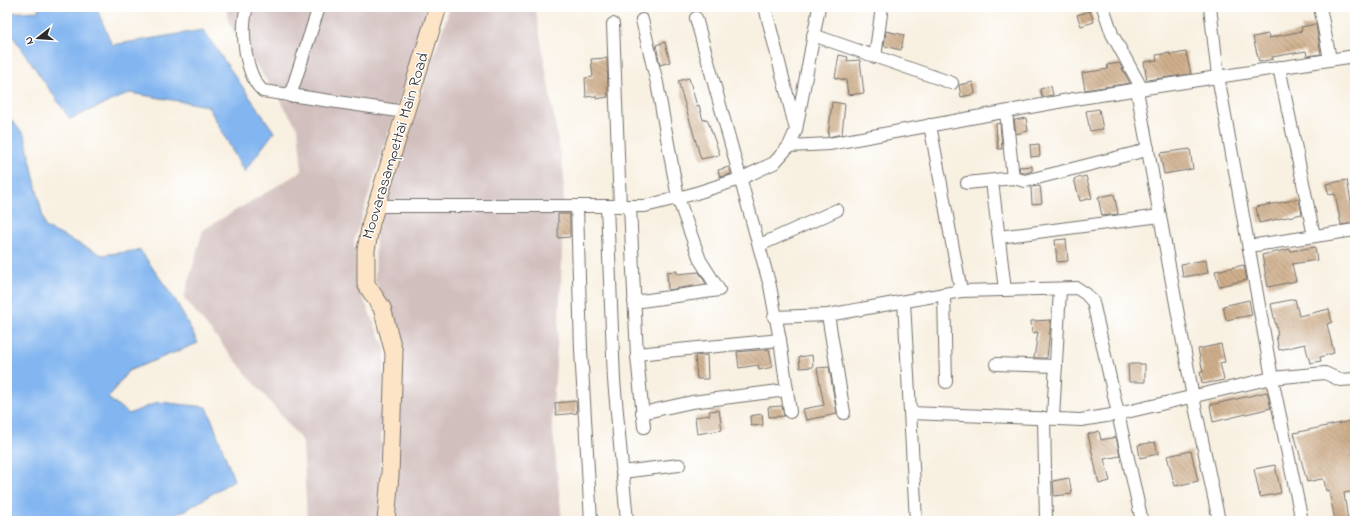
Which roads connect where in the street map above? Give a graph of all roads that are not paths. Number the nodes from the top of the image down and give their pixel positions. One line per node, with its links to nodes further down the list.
1 (247, 7): 21 (street)
2 (319, 7): 21 (street)
3 (438, 7): 22 (street, Moovarasampettai Main Road)
4 (765, 7): 25 (street)
5 (819, 7): 13 (street)
6 (882, 7): 15 (street)
7 (1103, 7): 20 (street)
8 (1210, 7): 18 (street)
9 (1320, 7): 16 (street)
10 (696, 18): 29 (street)
11 (642, 20): 32 (street)
12 (613, 24): 36 (street)
13 (813, 36): 15 (street); 25 (street)
14 (1355, 56): 16 (street)
15 (876, 57): 19 (street)
16 (1330, 59): 17 (street)
17 (1279, 67): 18 (street); 40 (street)
18 (1218, 76): 20 (street); 43 (street)
19 (952, 83)
20 (1140, 90): 23 (street); 27 (street)
21 (290, 96): 22 (street)
22 (406, 112): 33 (street, Moovarasampettai Main Road)
23 (1006, 112): 24 (street); 28 (street)
24 (930, 125): 26 (street); 46 (street)
25 (796, 130): 26 (street)
26 (789, 146): 29 (street)
27 (1148, 148): 28 (street); 38 (street)
28 (1014, 178): 30 (street)
29 (740, 179): 32 (street); 42 (street)
30 (992, 181): 31 (street); 41 (street)
31 (966, 183)
32 (678, 198): 36 (street); 48 (street)
33 (376, 206): 34 (street); 70 (street, Moovarasampettai Main Road)
34 (577, 206): 35 (street); 71 (street)
35 (607, 206): 36 (street); 69 (street)
36 (625, 206): 48 (street)
37 (837, 210): 42 (street)
38 (1160, 216): 41 (street); 60 (street)
39 (1355, 230): 40 (street)
40 (1314, 236): 43 (street)
41 (999, 237): 45 (street)
42 (760, 245): 51 (street)
43 (1249, 246): 56 (street)
44 (1060, 289): 45 (street); 55 (street); 65 (street)
45 (1005, 290): 46 (street)
46 (961, 291): 47 (street)
47 (944, 294): 49 (street); 58 (street)
48 (634, 302): 53 (street)
49 (904, 302): 50 (street); 64 (street)
50 (828, 315): 51 (street); 63 (street)
51 (774, 317): 52 (street)
52 (780, 340): 53 (street); 59 (street)
53 (637, 354): 62 (street)
54 (996, 364): 55 (street)
55 (1056, 366): 66 (street)
56 (1272, 378): 57 (street); 60 (street); 77 (street)
57 (1355, 378)
58 (946, 382)
59 (787, 390): 61 (street); 62 (street)
60 (1193, 397): 65 (street); 76 (street)
61 (790, 412)
62 (642, 413): 67 (street)
63 (844, 413)
64 (911, 413): 66 (street); 73 (street)
65 (1118, 414): 66 (street); 75 (street)
66 (1048, 418): 74 (street)
67 (644, 427)
68 (679, 465): 69 (street)
69 (622, 472): 72 (street)
70 (386, 521)
71 (591, 521)
72 (627, 521)
73 (916, 521)
74 (1046, 521)
75 (1142, 521)
76 (1219, 521)
77 (1302, 521)

